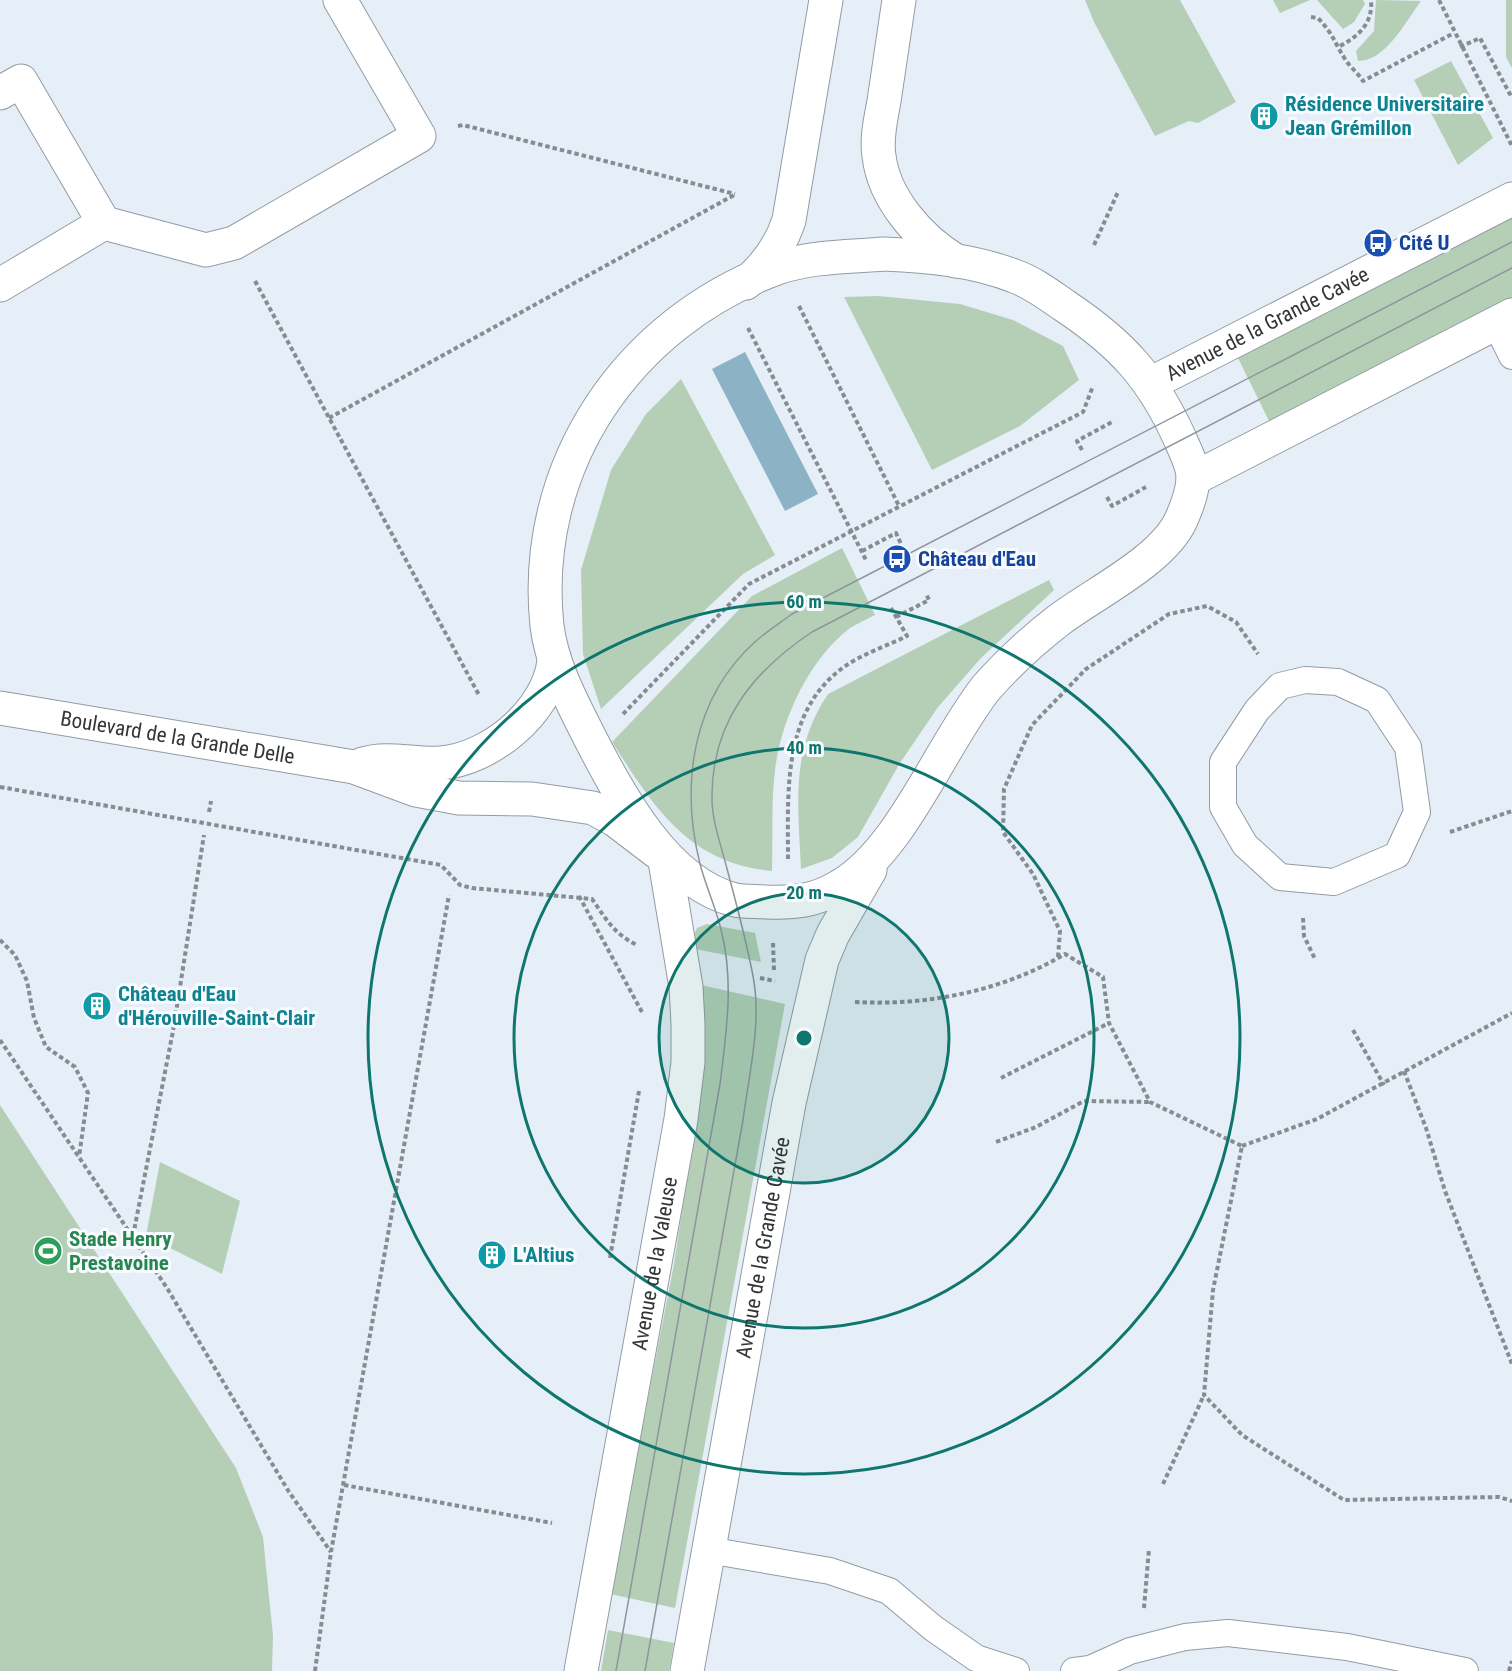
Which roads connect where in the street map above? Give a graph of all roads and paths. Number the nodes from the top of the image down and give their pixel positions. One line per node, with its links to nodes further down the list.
1 (340, 0): 14 (main road)
2 (826, 0): 22 (main road)
3 (899, 0): 21 (main road)
4 (1371, 0): 10 (path)
5 (1439, 0): 7 (path)
6 (1311, 18): 8 (path)
7 (1454, 33): 10 (path); 11 (path)
8 (1335, 39): 9 (path); 10 (path)
9 (1330, 42)
10 (1340, 46)
11 (1460, 47): 13 (path); 15 (path)
12 (0, 93): 18 (main road)
13 (1512, 98)
14 (419, 136): 19 (main road); 30 (path)
15 (1512, 146)
16 (1118, 192): 20 (path)
17 (1512, 199): 28 (main road, Avenue de la Grande Cavée)
18 (104, 223): 19 (main road); 23 (main road)
19 (234, 243): 30 (path)
20 (1094, 245)
21 (958, 262): 22 (main road); 28 (main road)
22 (746, 283): 44 (main road)
23 (0, 285)
24 (798, 303): 36 (path)
25 (1504, 320): 27 (lane); 33 (main road)
26 (748, 327): 37 (path)
27 (1512, 356)
28 (1150, 384): 33 (main road)
29 (1093, 386): 36 (path)
30 (329, 418): 46 (path)
31 (1112, 422): 32 (path)
32 (1082, 450)
33 (1193, 480): 56 (main road)
34 (1146, 487): 35 (path)
35 (1107, 497)
36 (899, 506): 37 (path)
37 (851, 530): 39 (path); 48 (path)
38 (902, 544): 39 (path)
39 (862, 551): 40 (path)
40 (866, 560)
41 (926, 594): 43 (path)
42 (891, 608): 43 (path)
43 (896, 617): 58 (path)
44 (554, 661): 49 (main road, Boulevard de la Grande Delle); 57 (main road)
45 (1280, 686): 54 (lane); 54 (lane); 64 (path)
46 (479, 695)
47 (0, 708): 49 (main road, Boulevard de la Grande Delle)
48 (618, 719)
49 (354, 767): 57 (main road, Boulevard de la Grande Delle)
50 (0, 787): 60 (path)
51 (211, 801): 53 (path)
52 (1512, 811): 54 (path)
53 (209, 812)
54 (1408, 832)
55 (204, 835): 80 (path)
56 (890, 840): 57 (main road); 89 (main road, Avenue de la Grande Cavée)
57 (664, 855): 62 (main road, Avenue de la Valeuse)
58 (788, 861)
59 (449, 894): 85 (path)
60 (579, 896): 62 (path); 68 (path)
61 (773, 936): 65 (path)
62 (677, 939): 94 (main road, Avenue de la Valeuse)
63 (0, 940): 79 (path)
64 (1058, 958): 66 (path); 69 (path)
65 (774, 981)
66 (848, 1000)
67 (1512, 1012): 72 (path)
68 (647, 1022)
69 (1109, 1023): 73 (path); 76 (path)
70 (1353, 1030): 75 (path)
71 (0, 1040): 79 (path)
72 (1404, 1071): 75 (path); 82 (path)
73 (1001, 1078)
74 (641, 1082): 81 (path)
75 (1384, 1085): 78 (path)
76 (1150, 1102): 77 (path); 78 (path)
77 (996, 1142)
78 (1242, 1146): 83 (path)
79 (79, 1158): 80 (path)
80 (132, 1236): 90 (path)
81 (608, 1265)
82 (1512, 1364)
83 (1204, 1395): 84 (path); 86 (path)
84 (1163, 1484)
85 (344, 1485): 87 (path); 90 (path)
86 (1512, 1501)
87 (552, 1523)
88 (1149, 1549): 91 (path)
89 (708, 1550): 95 (main road, Avenue de la Grande Cavée); 96 (lane)
90 (331, 1552): 93 (path)
91 (1141, 1648): 97 (lane); 98 (lane)
92 (1512, 1660): 99 (path)
93 (315, 1671)
94 (581, 1671)
95 (687, 1671)
96 (1017, 1671)
97 (1074, 1671)
98 (1465, 1671)
99 (1509, 1671)

